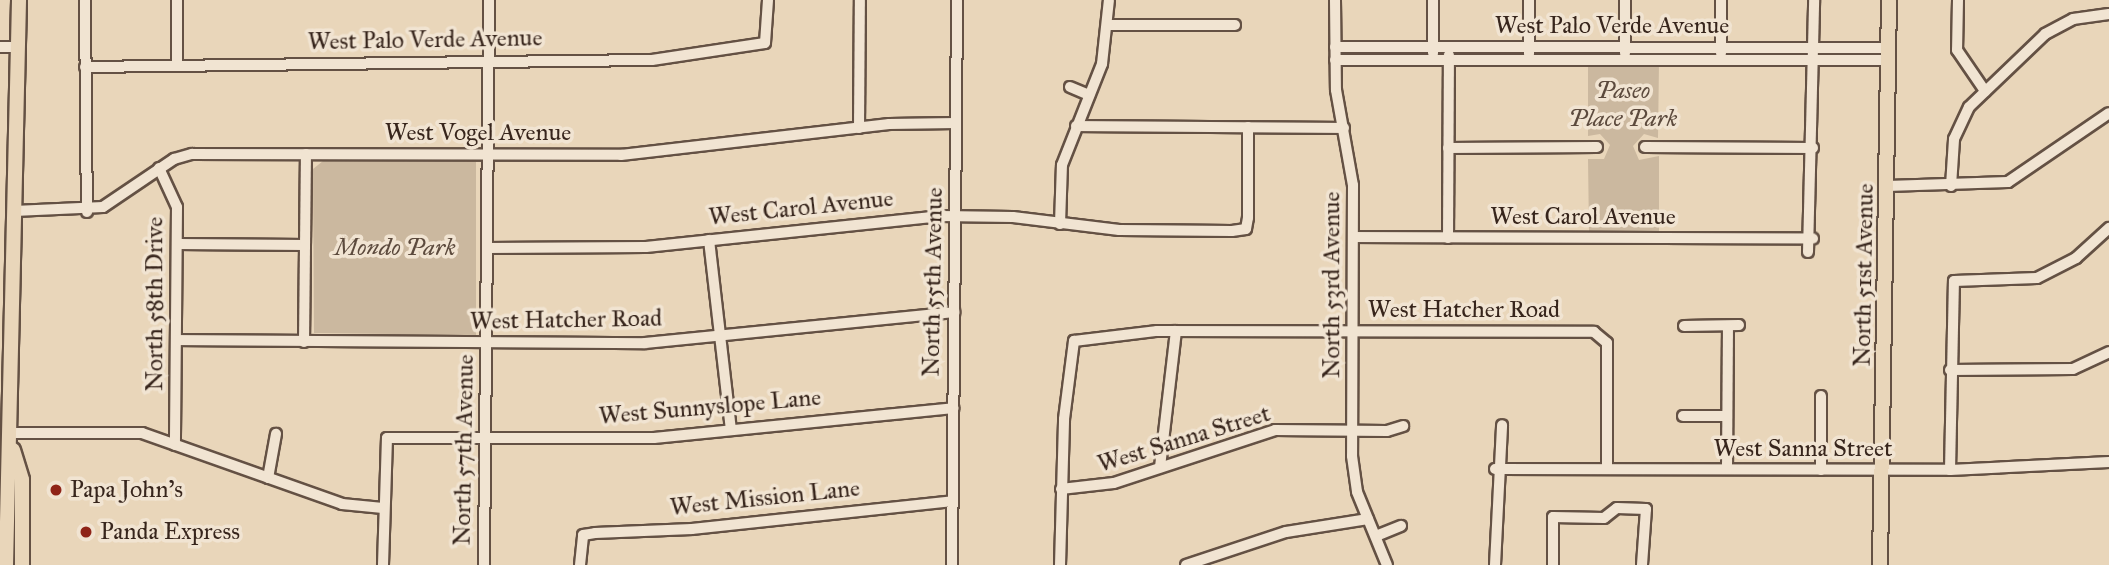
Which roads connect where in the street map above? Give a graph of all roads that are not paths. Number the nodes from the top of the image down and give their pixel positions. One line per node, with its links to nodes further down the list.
1 (19, 0): 21 (main road)
2 (85, 0): 39 (street)
3 (177, 0): 38 (street)
4 (489, 0): 30 (street, North 57th Avenue)
5 (768, 0): 30 (street, West Palo Verde Avenue)
6 (860, 0): 47 (street)
7 (957, 0): 44 (street, North 55th Avenue)
8 (1109, 0): 18 (street)
9 (1335, 0): 22 (street, North 53rd Avenue)
10 (1433, 0): 23 (street)
11 (1529, 0): 25 (street)
12 (1625, 0): 26 (street)
13 (1721, 0): 27 (street)
14 (1814, 0): 28 (street)
15 (1889, 0): 29 (main road, North 51st Avenue)
16 (1958, 0): 41 (street)
17 (2109, 14): 41 (street)
18 (1109, 25): 19 (street); 42 (street)
19 (1235, 25)
20 (0, 47): 21 (street)
21 (17, 47): 58 (main road)
22 (1335, 47): 23 (street, West Palo Verde Avenue); 31 (street, North 53rd Avenue)
23 (1433, 47): 24 (street, West Palo Verde Avenue); 32 (street)
24 (1449, 47): 25 (street, West Palo Verde Avenue); 33 (street)
25 (1528, 47): 26 (street, West Palo Verde Avenue); 34 (street)
26 (1625, 47): 27 (street, West Palo Verde Avenue); 35 (street)
27 (1721, 48): 28 (street, West Palo Verde Avenue); 36 (street)
28 (1813, 48): 29 (street, West Palo Verde Avenue); 37 (street)
29 (1889, 54): 37 (street, West Palo Verde Avenue); 56 (main road, North 51st Avenue)
30 (488, 60): 38 (street, West Palo Verde Avenue); 53 (street, North 57th Avenue)
31 (1335, 60): 32 (street, West Palo Verde Avenue); 48 (street, North 53rd Avenue)
32 (1433, 60): 33 (street, West Palo Verde Avenue)
33 (1449, 60): 34 (street, West Palo Verde Avenue); 51 (street)
34 (1529, 60): 35 (street, West Palo Verde Avenue)
35 (1625, 60): 36 (street, West Palo Verde Avenue)
36 (1721, 60): 37 (street, West Palo Verde Avenue)
37 (1813, 60): 52 (street)
38 (177, 65): 39 (street, West Palo Verde Avenue)
39 (85, 66): 59 (street)
40 (1070, 87): 42 (street)
41 (1985, 91): 57 (street)
42 (1089, 95): 45 (street)
43 (2109, 113): 57 (street)
44 (956, 123): 47 (street, West Vogel Avenue); 60 (street, North 55th Avenue)
45 (1076, 126): 46 (street); 61 (street)
46 (1248, 127): 48 (street); 61 (street, West Carol Avenue)
47 (859, 128): 53 (street, West Vogel Avenue)
48 (1344, 128): 63 (street, North 53rd Avenue)
49 (1597, 147): 51 (street)
50 (1645, 147): 52 (street)
51 (1448, 148): 64 (street)
52 (1813, 148): 65 (street)
53 (488, 153): 54 (street, West Vogel Avenue); 69 (street, North 57th Avenue)
54 (306, 154): 55 (street, West Vogel Avenue); 68 (street)
55 (159, 168): 59 (street, West Vogel Avenue); 67 (street, North 58th Drive)
56 (1887, 186): 57 (street); 101 (main road, North 51st Avenue)
57 (1951, 186)
58 (14, 211): 59 (street, West Vogel Avenue); 89 (main road)
59 (87, 212)
60 (956, 216): 61 (street, West Carol Avenue); 66 (street, West Carol Avenue); 71 (street, North 55th Avenue)
61 (1060, 224)
62 (2109, 228): 80 (street)
63 (1353, 237): 64 (street, West Carol Avenue); 74 (street, North 53rd Avenue)
64 (1448, 238): 65 (street, West Carol Avenue)
65 (1813, 239): 70 (street)
66 (709, 240): 69 (street, West Carol Avenue); 75 (street)
67 (177, 244): 68 (street); 76 (street, North 58th Drive)
68 (305, 245): 77 (street)
69 (487, 248): 78 (street, North 57th Avenue)
70 (1808, 252)
71 (954, 312): 75 (street, West Hatcher Road); 82 (street, North 55th Avenue)
72 (1684, 326): 84 (street)
73 (1176, 331): 74 (street, West Hatcher Road); 95 (street); 103 (street, West Hatcher Road)
74 (1353, 331): 88 (street, North 53rd Avenue); 97 (street, West Hatcher Road)
75 (720, 334): 78 (street, West Hatcher Road); 87 (street)
76 (176, 340): 77 (street, West Hatcher Road); 92 (street, North 58th Drive)
77 (304, 342): 78 (street, West Hatcher Road)
78 (486, 344): 91 (street, North 57th Avenue)
79 (2109, 352): 80 (street)
80 (1950, 370): 100 (street)
81 (1821, 396): 99 (street)
82 (953, 408): 87 (street, West Sunnyslope Lane); 104 (street, North 55th Avenue)
83 (1683, 416): 84 (street)
84 (1727, 416): 98 (street)
85 (1502, 425): 96 (street)
86 (1403, 426): 88 (street, West Sanna Street)
87 (731, 429): 91 (street, West Sunnyslope Lane)
88 (1352, 431): 95 (street, West Sanna Street); 107 (street, North 53rd Avenue)
89 (12, 433): 92 (street); 93 (main road)
90 (276, 434): 102 (street)
91 (485, 438): 105 (street, West Sunnyslope Lane); 115 (street, North 57th Avenue)
92 (175, 445): 102 (street)
93 (12, 449): 106 (main road); 113 (main road)
94 (2109, 462): 100 (street, West Sanna Street)
95 (1160, 467): 103 (street, West Sanna Street)
96 (1496, 469): 97 (street, West Sanna Street); 121 (street)
97 (1607, 469): 98 (street, West Sanna Street)
98 (1727, 469): 99 (street, West Sanna Street)
99 (1821, 470): 101 (street, West Sanna Street)
100 (1950, 470): 101 (street, West Sanna Street)
101 (1884, 471): 110 (main road, North 51st Avenue)
102 (268, 478): 105 (street)
103 (1061, 489): 118 (street)
104 (953, 501): 116 (street, West Mission Lane); 117 (street, North 55th Avenue)
105 (383, 508): 114 (street)
106 (5, 516): 111 (main road); 112 (main road)
107 (1367, 519): 109 (street, North 53rd Avenue); 119 (street)
108 (1401, 526): 109 (street)
109 (1376, 536): 120 (street, North 53rd Avenue)
110 (1884, 560)
111 (6, 565)
112 (13, 565)
113 (22, 565)
114 (383, 565)
115 (484, 565)
116 (580, 565)
117 (952, 565)
118 (1060, 565)
119 (1186, 565)
120 (1387, 565)
121 (1495, 565)
122 (1553, 565): 123 (street)
123 (1642, 565)

